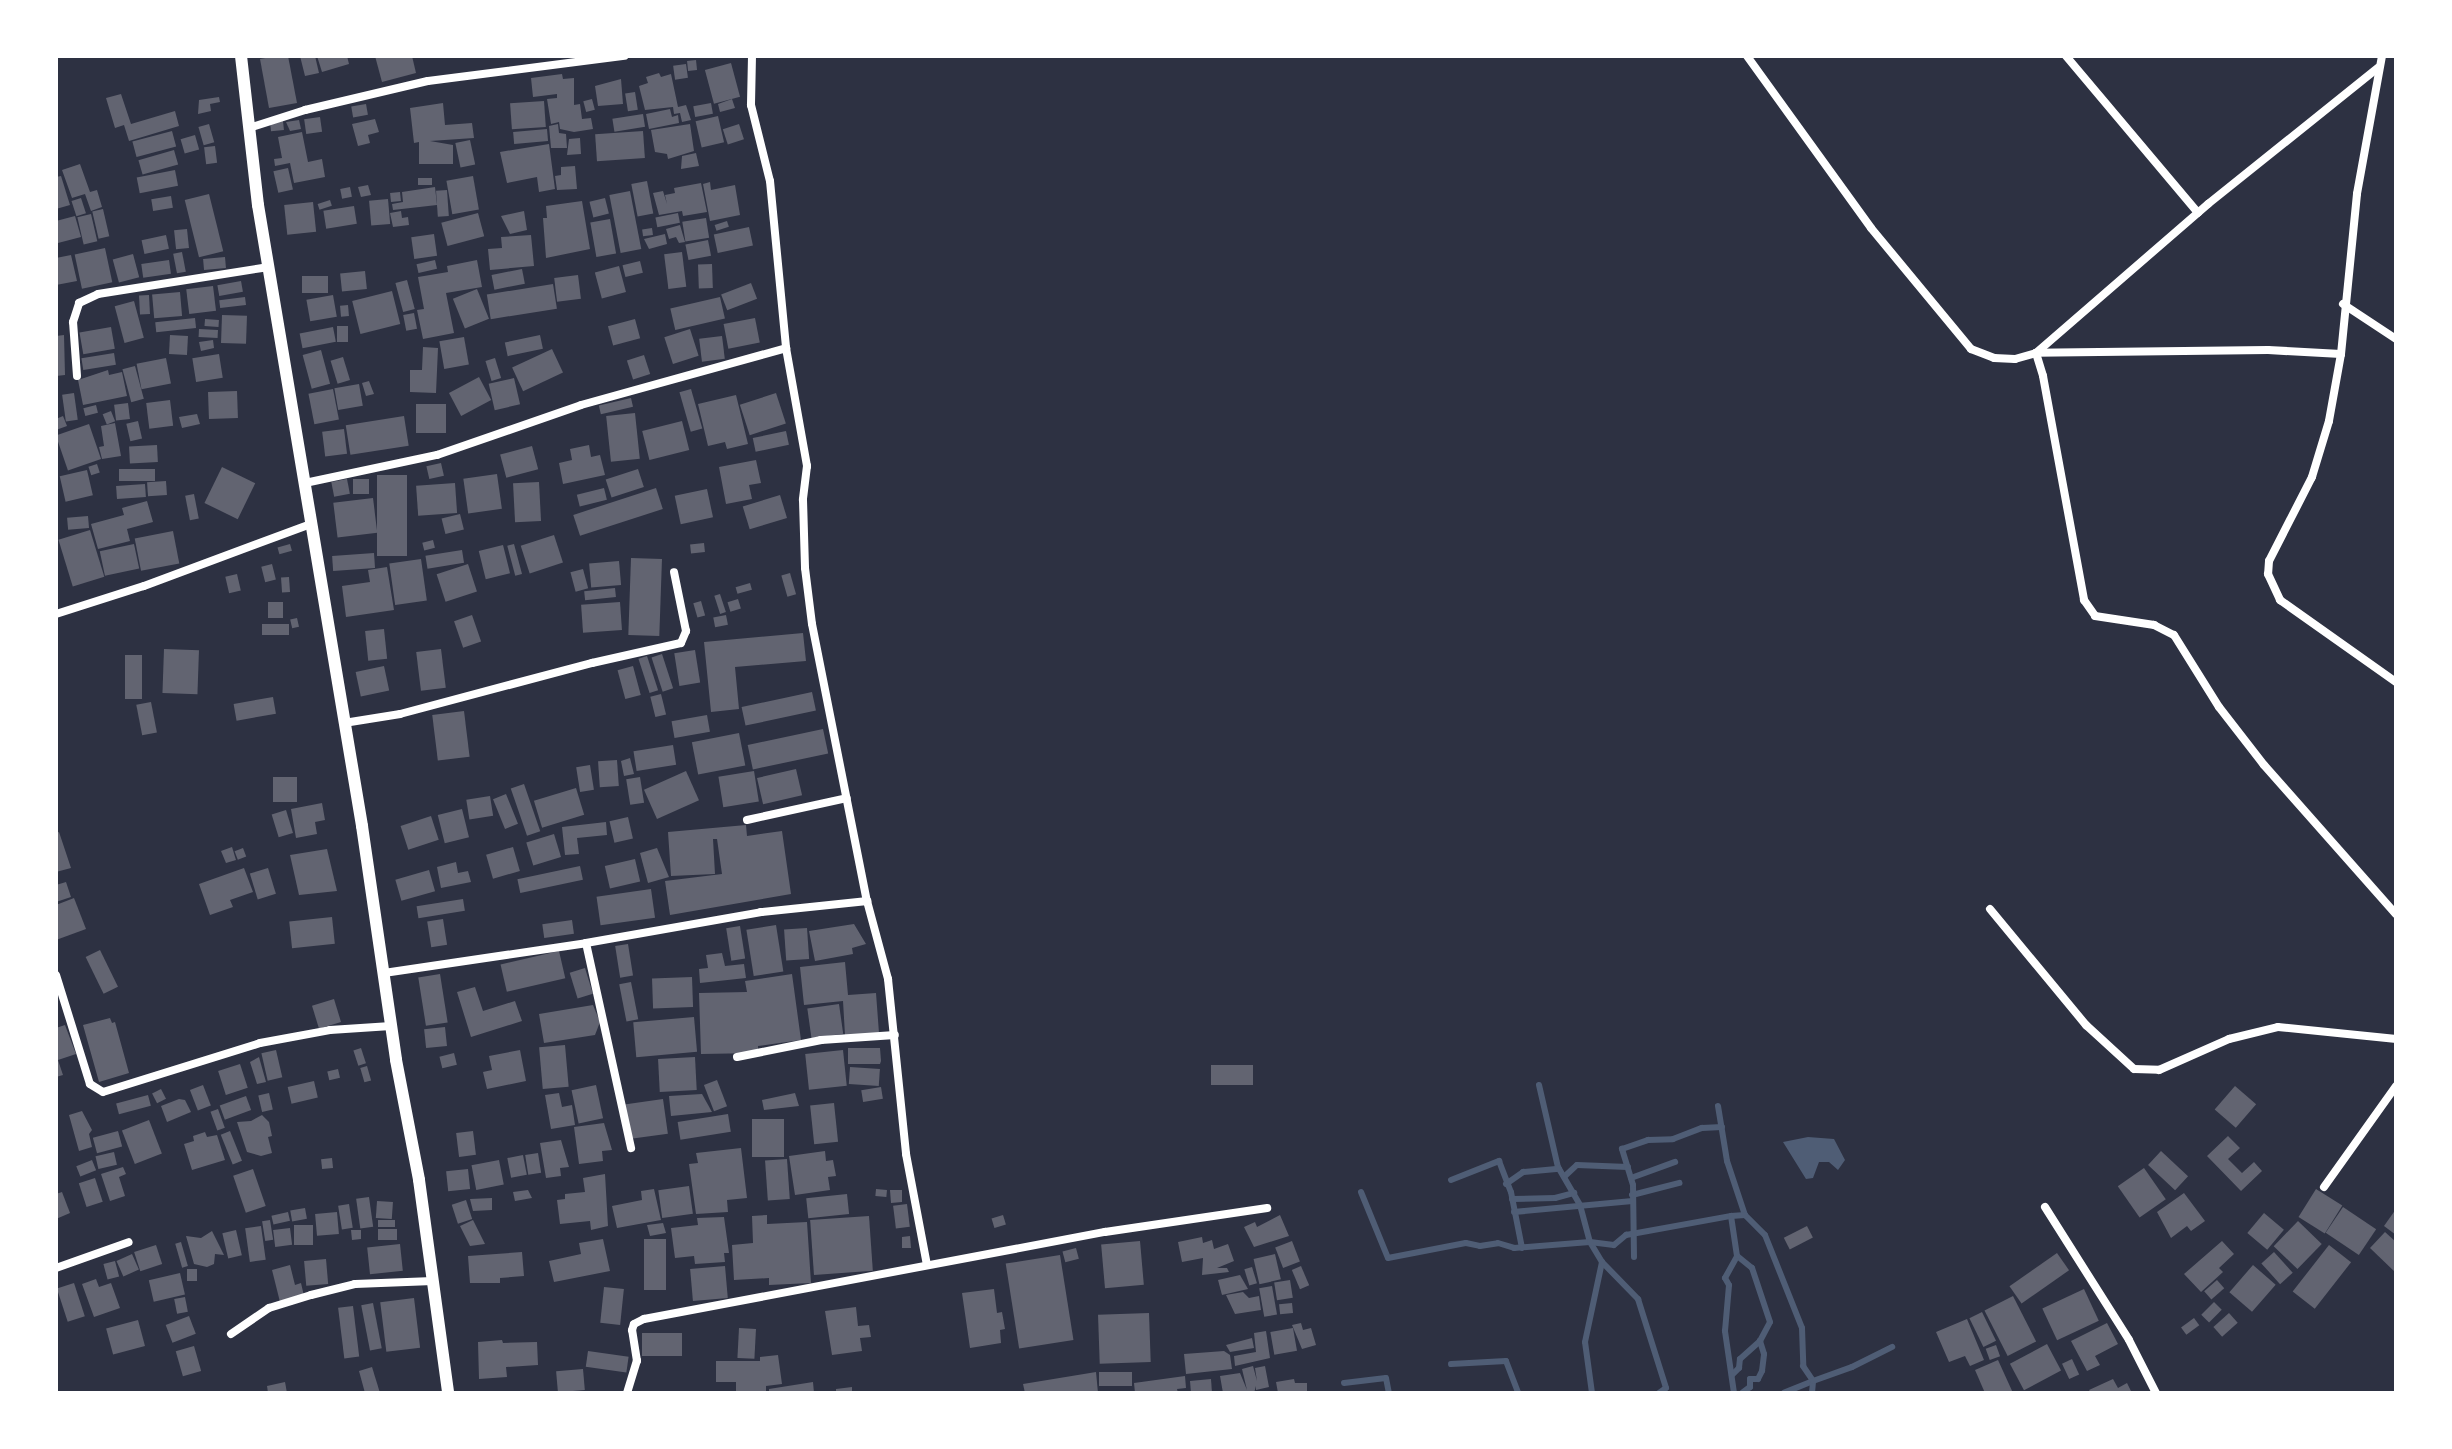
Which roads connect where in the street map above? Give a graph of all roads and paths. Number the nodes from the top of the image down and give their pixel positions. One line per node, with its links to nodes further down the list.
1 (241, 56): 8 (street)
2 (624, 56): 8 (street)
3 (752, 56): 13 (street)
4 (1747, 56): 14 (street)
5 (2066, 56): 9 (street)
6 (2382, 56): 7 (street)
7 (2378, 68): 9 (street); 11 (street)
8 (249, 128): 10 (street)
9 (2198, 213): 14 (street)
10 (269, 267): 16 (street); 17 (street)
11 (2343, 304): 12 (street); 15 (street)
12 (2396, 339)
13 (786, 348): 17 (street); 23 (street)
14 (2036, 353): 15 (street); 27 (street)
15 (2341, 354): 21 (street)
16 (77, 376)
17 (305, 483): 18 (street)
18 (311, 524): 20 (street); 22 (street)
19 (674, 572): 22 (street)
20 (56, 614)
21 (2396, 682)
22 (344, 723): 29 (street)
23 (847, 798): 24 (street); 25 (street)
24 (747, 820)
25 (867, 901): 28 (street); 32 (street)
26 (1990, 909): 33 (street)
27 (2396, 914)
28 (586, 943): 29 (street); 36 (street)
29 (384, 973): 31 (street)
30 (56, 975): 31 (street)
31 (391, 1026): 43 (street)
32 (895, 1035): 34 (street); 41 (street)
33 (2396, 1039)
34 (737, 1057)
35 (2396, 1086): 37 (street)
36 (631, 1148)
37 (2324, 1187)
38 (2045, 1207): 47 (street)
39 (1267, 1208): 41 (street)
40 (129, 1242): 42 (street)
41 (927, 1265): 46 (street)
42 (56, 1268)
43 (433, 1281): 44 (street); 45 (street)
44 (231, 1334)
45 (448, 1393)
46 (627, 1393)
47 (2156, 1393)

